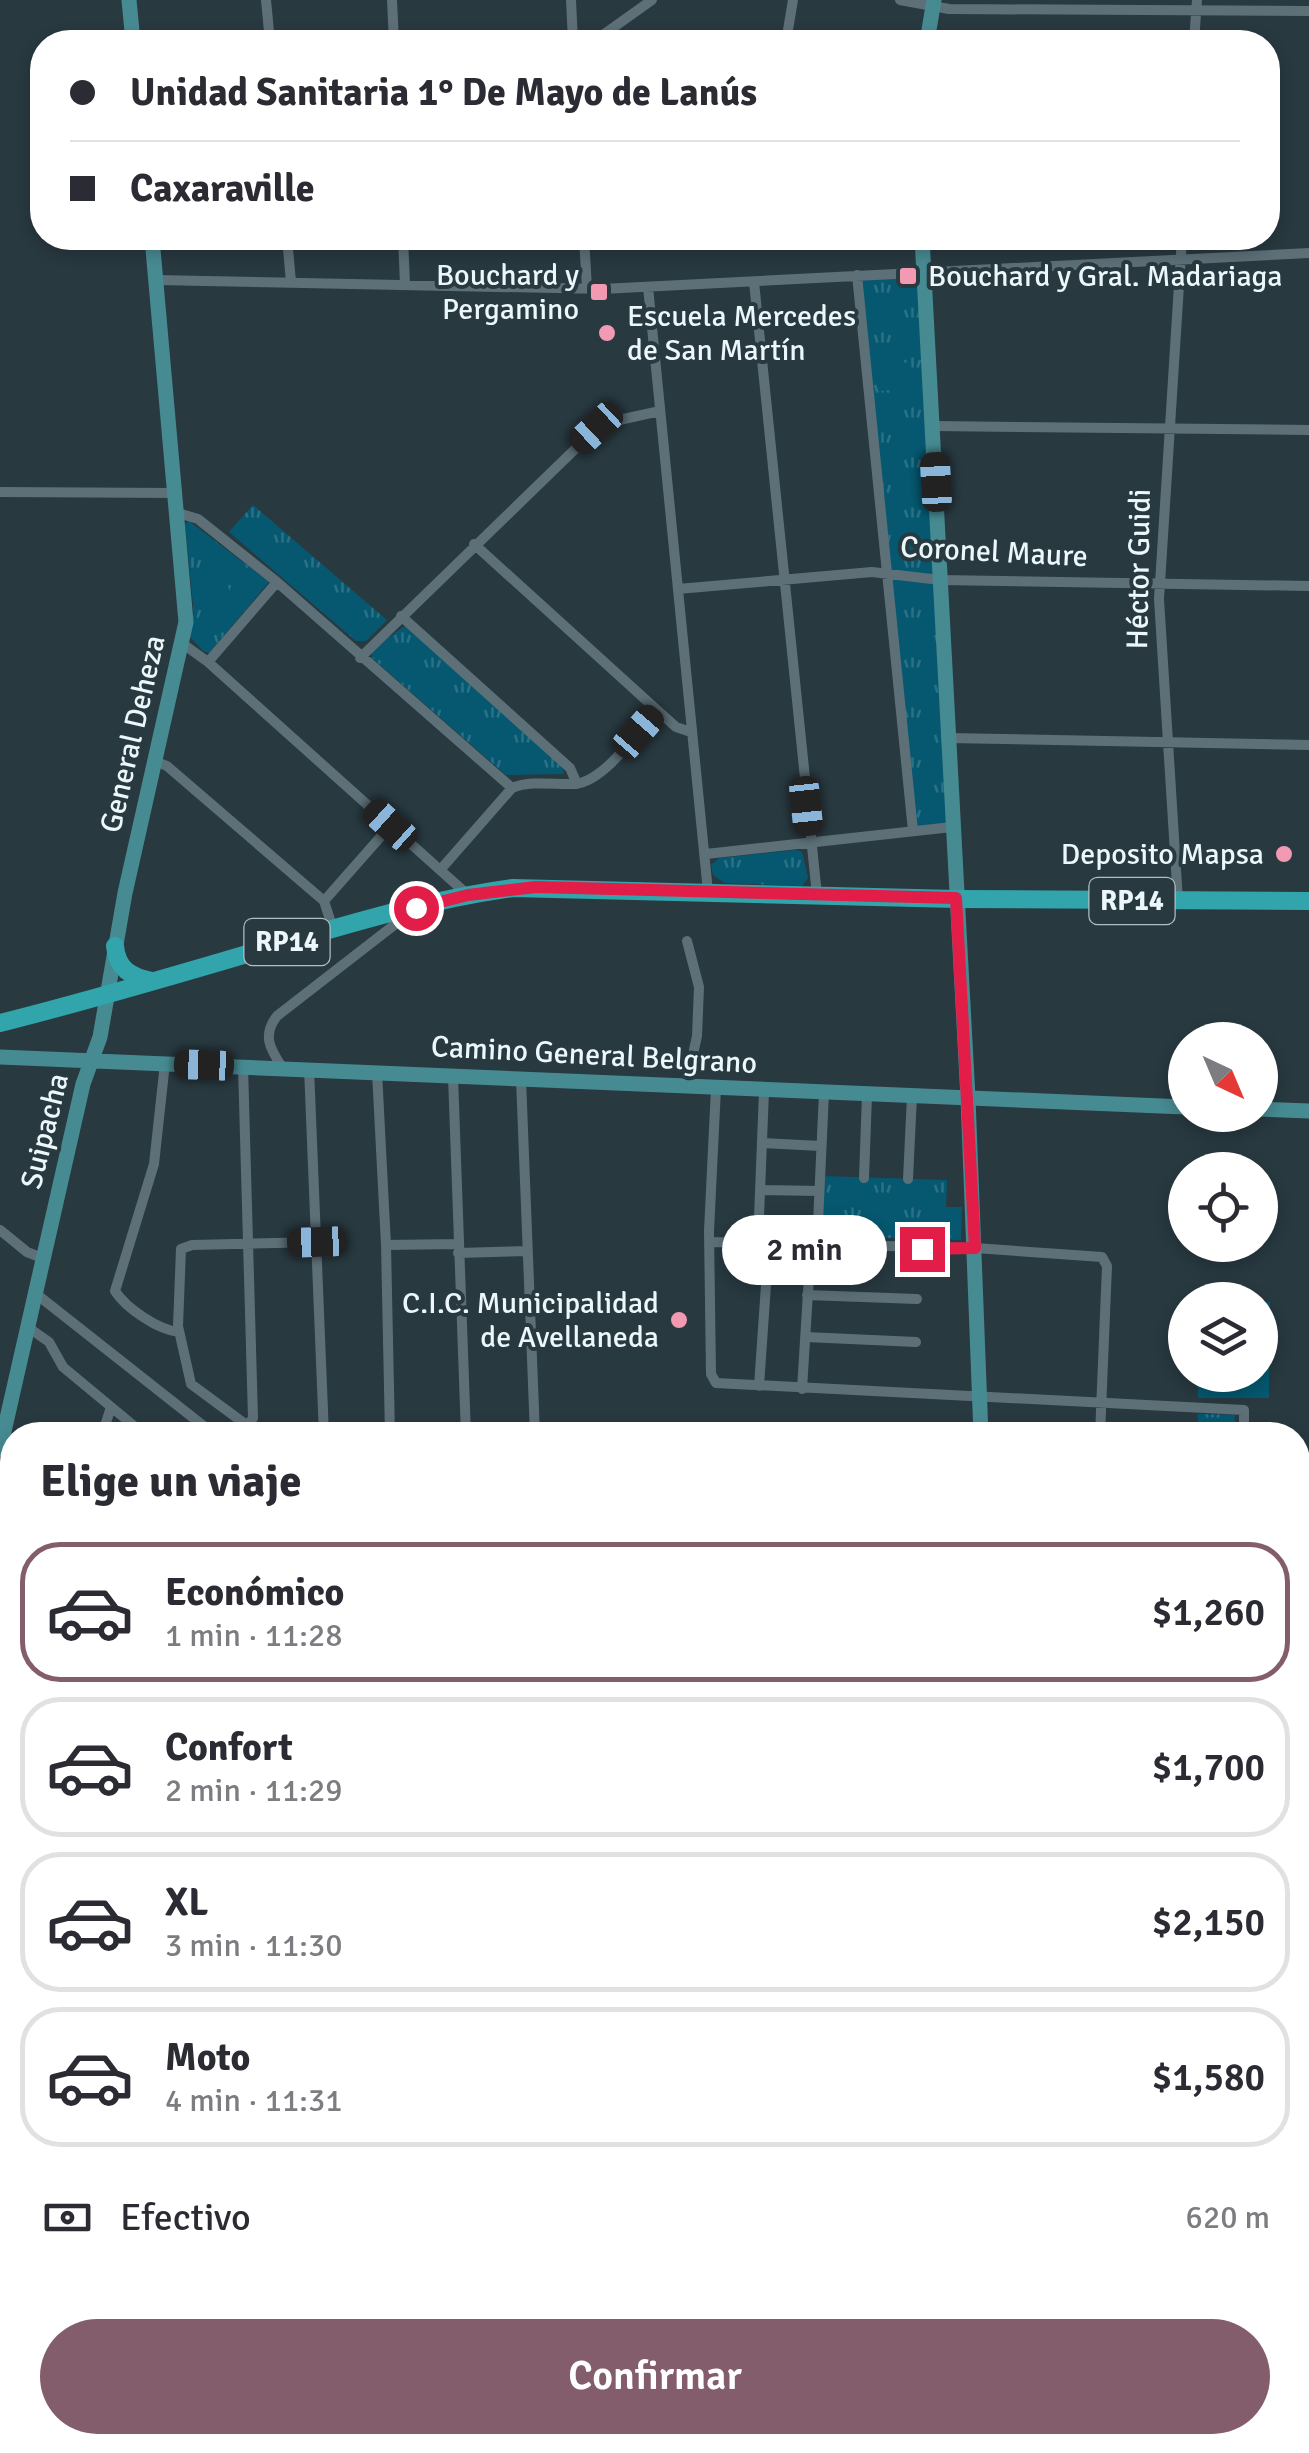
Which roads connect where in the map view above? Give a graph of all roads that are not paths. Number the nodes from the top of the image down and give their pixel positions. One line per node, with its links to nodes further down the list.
1 (129, 0): 11 (street)
2 (266, 0): 12 (street)
3 (392, 0): 13 (street)
4 (572, 0): 14 (street)
5 (652, 0): 15 (street)
6 (793, 0): 16 (street)
7 (900, 0): 8 (street)
8 (933, 3): 9 (street); 17 (street)
9 (1197, 5): 10 (street); 18 (street)
10 (1309, 11)
11 (132, 30)
12 (269, 30)
13 (393, 30)
14 (573, 30)
15 (610, 30)
16 (788, 30)
17 (929, 30)
18 (1195, 30)
19 (153, 250): 29 (street, General Deheza)
20 (288, 250): 30 (street)
21 (404, 250): 32 (street)
22 (585, 250): 34 (street)
23 (922, 250): 27 (street)
24 (1181, 250): 26 (street, Héctor Guidi)
25 (1309, 253): 26 (street)
26 (1180, 259): 27 (street); 37 (street, Héctor Guidi)
27 (923, 272): 28 (street); 36 (street)
28 (857, 274): 31 (street); 43 (street)
29 (156, 280): 30 (street); 40 (street, General Deheza)
30 (291, 282): 32 (street)
31 (754, 282): 33 (street); 44 (street)
32 (406, 284): 34 (street)
33 (648, 287): 34 (street); 35 (street)
34 (587, 288)
35 (660, 410): 42 (street); 49 (street)
36 (933, 426): 37 (street); 45 (street)
37 (1168, 430): 38 (street); 47 (street, Héctor Guidi)
38 (1309, 430)
39 (0, 492): 40 (street)
40 (176, 493): 41 (street, General Deheza)
41 (178, 513): 46 (street); 51 (street, General Deheza)
42 (474, 544): 50 (street); 54 (street)
43 (888, 572): 44 (street, Coronel Maure); 45 (street, Coronel Maure); 64 (street)
44 (782, 579): 49 (street, Coronel Maure); 65 (street)
45 (940, 580): 47 (street, Coronel Maure); 56 (street)
46 (278, 582): 52 (street); 53 (street)
47 (1159, 584): 48 (street, Coronel Maure); 57 (street, Héctor Guidi)
48 (1309, 586)
49 (678, 589): 55 (street)
50 (401, 616): 52 (street); 60 (street)
51 (183, 644): 53 (street); 59 (street, General Deheza)
52 (360, 658): 61 (street)
53 (208, 662): 62 (street)
54 (656, 710): 55 (street); 60 (street)
55 (691, 732): 66 (street)
56 (947, 738): 57 (street); 63 (street)
57 (1168, 742): 58 (street); 73 (street, Héctor Guidi)
58 (1309, 745)
59 (155, 762): 72 (street); 78 (street, General Deheza)
60 (577, 784): 61 (street)
61 (512, 788): 67 (street)
62 (390, 825): 67 (street); 72 (street)
63 (952, 828): 64 (street); 71 (street)
64 (913, 831): 65 (street)
65 (810, 844): 66 (street); 70 (street)
66 (706, 854): 68 (street)
67 (442, 869): 69 (street)
68 (708, 892): 69 (main road, RP14); 70 (main road, RP14)
69 (468, 895): 75 (main road, RP14)
70 (818, 895): 71 (main road, RP14)
71 (956, 898): 73 (main road, RP14); 97 (street)
72 (324, 901): 76 (street)
73 (1178, 901): 74 (main road, RP14)
74 (1309, 901)
75 (416, 908): 76 (main road, RP14); 86 (street)
76 (333, 929): 79 (main road, RP14)
77 (687, 941): 91 (street)
78 (115, 946): 79 (main road); 80 (street, General Deheza)
79 (153, 981): 80 (main road, RP14)
80 (108, 996): 81 (main road, RP14); 83 (street, General Deheza)
81 (0, 1023)
82 (0, 1057): 83 (street, Camino General Belgrano)
83 (92, 1060): 84 (street, Camino General Belgrano); 117 (street, Suipacha)
84 (166, 1063): 85 (street, Camino General Belgrano); 122 (street)
85 (243, 1066): 86 (street, Camino General Belgrano); 111 (street)
86 (282, 1066): 87 (street, Camino General Belgrano)
87 (310, 1068): 88 (street, Camino General Belgrano); 108 (street)
88 (377, 1072): 89 (street, Camino General Belgrano); 113 (street)
89 (453, 1076): 90 (street, Camino General Belgrano); 114 (street)
90 (521, 1079): 91 (street, Camino General Belgrano); 116 (street)
91 (686, 1086): 92 (street, Camino General Belgrano)
92 (716, 1088): 93 (street, Camino General Belgrano); 109 (street)
93 (764, 1091): 94 (street, Camino General Belgrano); 101 (street)
94 (824, 1092): 95 (street, Camino General Belgrano); 102 (street)
95 (868, 1094): 96 (street, Camino General Belgrano); 103 (street)
96 (912, 1096): 97 (street, Camino General Belgrano); 104 (street)
97 (968, 1098): 98 (street, Camino General Belgrano); 115 (street)
98 (1168, 1105)
99 (1278, 1110): 100 (street)
100 (1309, 1111)
101 (762, 1144): 102 (street); 105 (street)
102 (821, 1146): 106 (street)
103 (864, 1178)
104 (908, 1179)
105 (760, 1190): 106 (street); 110 (street)
106 (819, 1191): 112 (street)
107 (0, 1230): 117 (street)
108 (317, 1242): 111 (street); 136 (street)
109 (711, 1242): 110 (street); 125 (street)
110 (763, 1242): 112 (street); 125 (street)
111 (247, 1244): 122 (street); 135 (street)
112 (814, 1244): 115 (street); 119 (street)
113 (386, 1246): 114 (street); 137 (street)
114 (458, 1248): 116 (street); 138 (street)
115 (975, 1248): 127 (street); 128 (street)
116 (527, 1250): 139 (street)
117 (42, 1258): 118 (street, Suipacha)
118 (36, 1293): 121 (street, Suipacha); 133 (street)
119 (807, 1295): 120 (street); 123 (street)
120 (917, 1299)
121 (29, 1328): 129 (street); 130 (street, Suipacha)
122 (179, 1332): 134 (street)
123 (806, 1336): 124 (street); 126 (street)
124 (916, 1342)
125 (759, 1386): 126 (street)
126 (802, 1389): 127 (street)
127 (980, 1397): 128 (street); 140 (street)
128 (1101, 1402): 141 (street); 142 (street)
129 (110, 1407): 131 (street); 132 (street)
130 (6, 1422)
131 (106, 1422)
132 (129, 1422)
133 (199, 1422)
134 (244, 1422)
135 (250, 1422)
136 (324, 1422)
137 (390, 1422)
138 (465, 1422)
139 (534, 1422)
140 (981, 1422)
141 (1100, 1422)
142 (1244, 1422)

